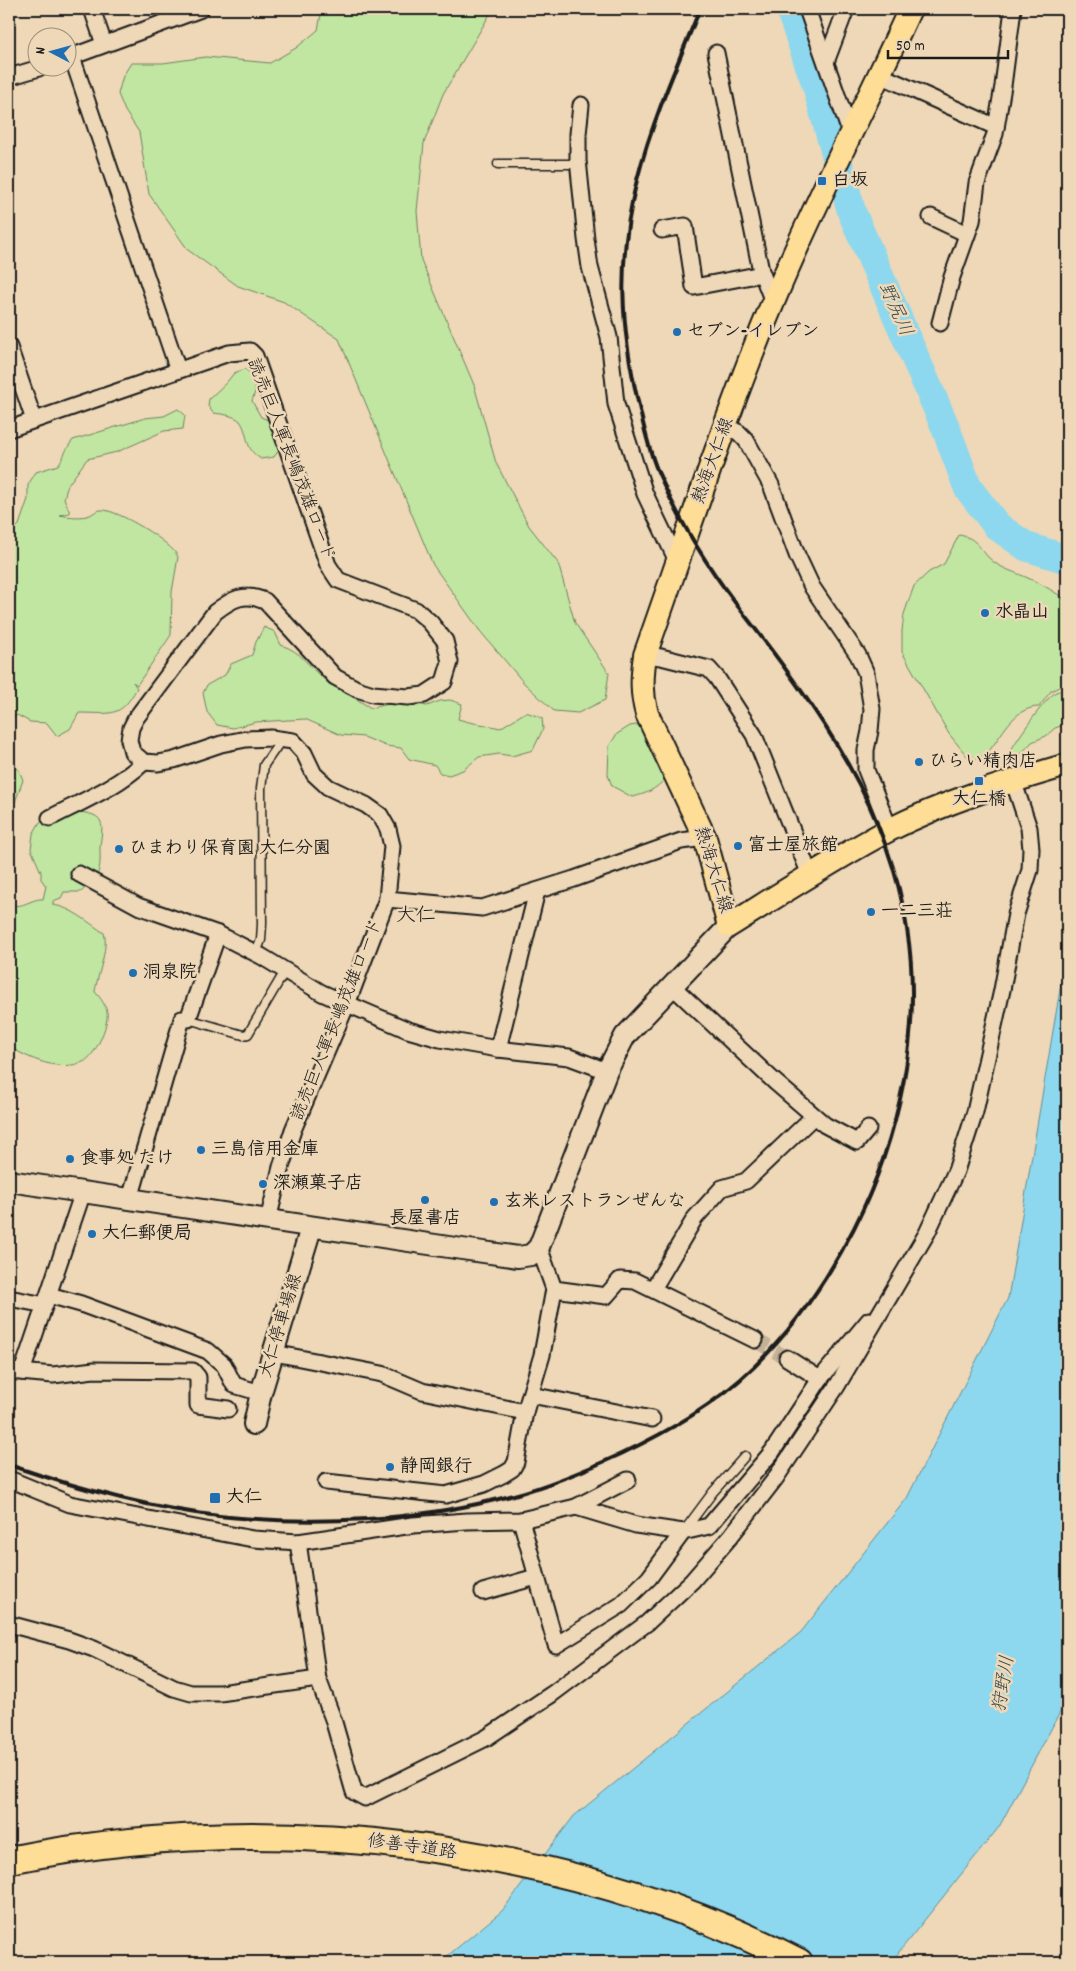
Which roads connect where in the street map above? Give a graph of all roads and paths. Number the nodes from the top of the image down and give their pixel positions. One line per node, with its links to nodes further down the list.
1 (92, 9): 7 (street)
2 (201, 9): 7 (street)
3 (807, 9): 10 (street)
4 (846, 9): 10 (street)
5 (910, 9): 12 (main road, 熱海大仁線)
6 (1013, 9): 16 (street)
7 (104, 44): 9 (street)
8 (716, 53): 23 (street)
9 (78, 55)
10 (826, 62): 17 (street)
11 (28, 71): 13 (street)
12 (880, 75): 16 (street); 17 (main road, 熱海大仁線)
13 (9, 77)
14 (77, 78): 27 (street)
15 (581, 105): 19 (street)
16 (996, 128): 22 (street)
17 (849, 139): 24 (main road, 熱海大仁線)
18 (498, 164): 19 (lane)
19 (579, 164): 31 (street)
20 (931, 217): 22 (street)
21 (662, 230): 23 (street)
22 (968, 234): 25 (street)
23 (762, 274): 24 (street)
24 (773, 302): 29 (main road, 熱海大仁線)
25 (940, 323)
26 (9, 347): 28 (street)
27 (178, 370): 28 (street, 読売巨人軍長嶋茂雄ロード); 34 (street, 読売巨人軍長嶋茂雄ロード)
28 (34, 420): 30 (street, 読売巨人軍長嶋茂雄ロード)
29 (726, 428): 31 (main road, 熱海大仁線); 38 (street)
30 (9, 429)
31 (678, 563): 32 (main road, 熱海大仁線)
32 (644, 655): 39 (main road, 熱海大仁線); 41 (street)
33 (282, 740): 34 (street, 読売巨人軍長嶋茂雄ロード); 43 (street, 読売巨人軍長嶋茂雄ロード); 46 (lane)
34 (144, 762): 37 (street)
35 (1067, 765): 36 (main road)
36 (1014, 782): 38 (main road); 65 (street)
37 (50, 818)
38 (890, 830): 41 (main road)
39 (705, 838): 42 (street); 44 (main road, 熱海大仁線)
40 (79, 874): 45 (street)
41 (810, 875): 44 (main road)
42 (537, 891): 43 (street); 51 (street)
43 (386, 899): 49 (street, 読売巨人軍長嶋茂雄ロード)
44 (729, 926): 48 (main road)
45 (218, 934): 46 (street); 50 (street)
46 (256, 953): 47 (street)
47 (285, 971): 49 (street); 50 (lane)
48 (672, 986): 52 (main road); 53 (street)
49 (347, 1004): 51 (street); 58 (street, 読売巨人軍長嶋茂雄ロード)
50 (188, 1018): 57 (street)
51 (498, 1049): 52 (street)
52 (607, 1071): 60 (main road)
53 (814, 1116): 54 (street); 62 (street)
54 (868, 1130)
55 (9, 1180): 56 (main road)
56 (82, 1192): 57 (main road); 64 (street)
57 (130, 1199): 58 (main road)
58 (268, 1220): 59 (main road)
59 (311, 1228): 60 (main road); 67 (main road, 大仁停車場線)
60 (540, 1247): 61 (street)
61 (554, 1289): 62 (street); 72 (street)
62 (653, 1289): 66 (street)
63 (9, 1298): 64 (street)
64 (47, 1300): 69 (street); 71 (street)
65 (882, 1310): 70 (street); 88 (street)
66 (755, 1340)
67 (274, 1353): 71 (main road, 大仁停車場線); 74 (street)
68 (787, 1358): 70 (street)
69 (15, 1372): 73 (street)
70 (820, 1379): 83 (street)
71 (261, 1392): 76 (main road, 大仁停車場線)
72 (531, 1394): 74 (street); 75 (street)
73 (228, 1409)
74 (525, 1412): 80 (street)
75 (652, 1419)
76 (254, 1424)
77 (745, 1456): 83 (lane)
78 (9, 1479): 84 (street)
79 (628, 1480): 81 (street)
80 (326, 1482)
81 (576, 1507): 82 (street); 83 (street)
82 (521, 1520): 84 (street); 85 (street)
83 (683, 1532): 85 (street)
84 (298, 1542): 88 (street)
85 (536, 1577): 86 (street)
86 (483, 1592)
87 (9, 1624): 88 (street)
88 (318, 1679)
89 (9, 1860): 90 (highway, 修善寺道路)
90 (799, 1962)

